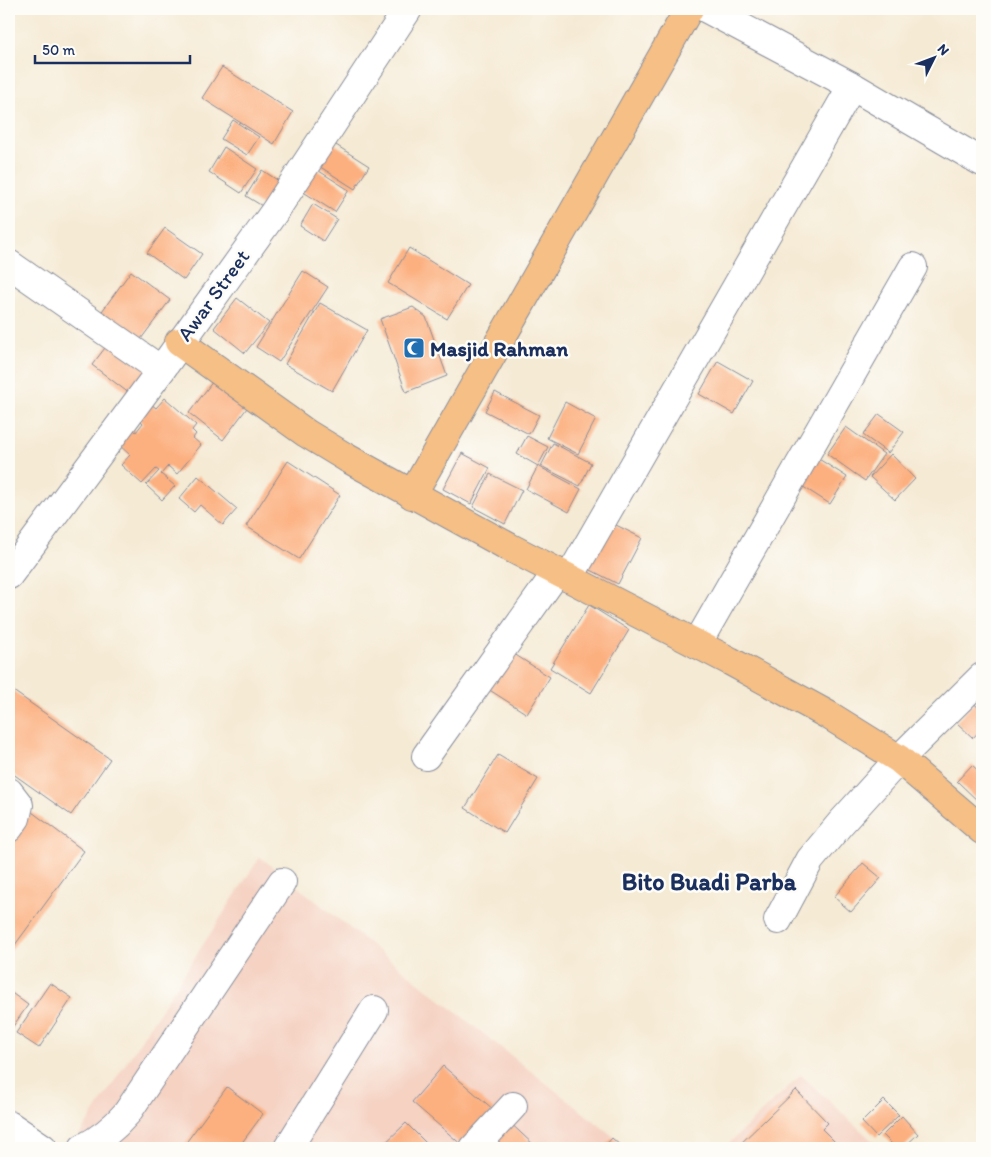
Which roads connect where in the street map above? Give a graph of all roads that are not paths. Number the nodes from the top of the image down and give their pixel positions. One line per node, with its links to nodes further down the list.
1 (408, 9): 8 (street, Awar Street)
2 (689, 9): 10 (main road)
3 (707, 9): 4 (street)
4 (852, 86): 5 (street); 12 (street)
5 (982, 162)
6 (9, 264): 9 (street)
7 (913, 266): 13 (street)
8 (179, 342): 9 (street, Awar Street); 10 (main road)
9 (161, 370): 11 (street, Awar Street)
10 (412, 495): 12 (main road)
11 (9, 575)
12 (563, 575): 13 (main road); 15 (street)
13 (698, 644): 16 (main road)
14 (982, 677): 16 (street)
15 (426, 756)
16 (899, 759): 19 (main road); 21 (street)
17 (9, 792): 18 (street)
18 (9, 828)
19 (982, 830)
20 (282, 882): 26 (street)
21 (778, 920)
22 (374, 1010): 27 (street)
23 (513, 1106): 28 (street)
24 (9, 1125): 25 (street)
25 (43, 1148)
26 (83, 1148)
27 (288, 1148)
28 (474, 1148)

